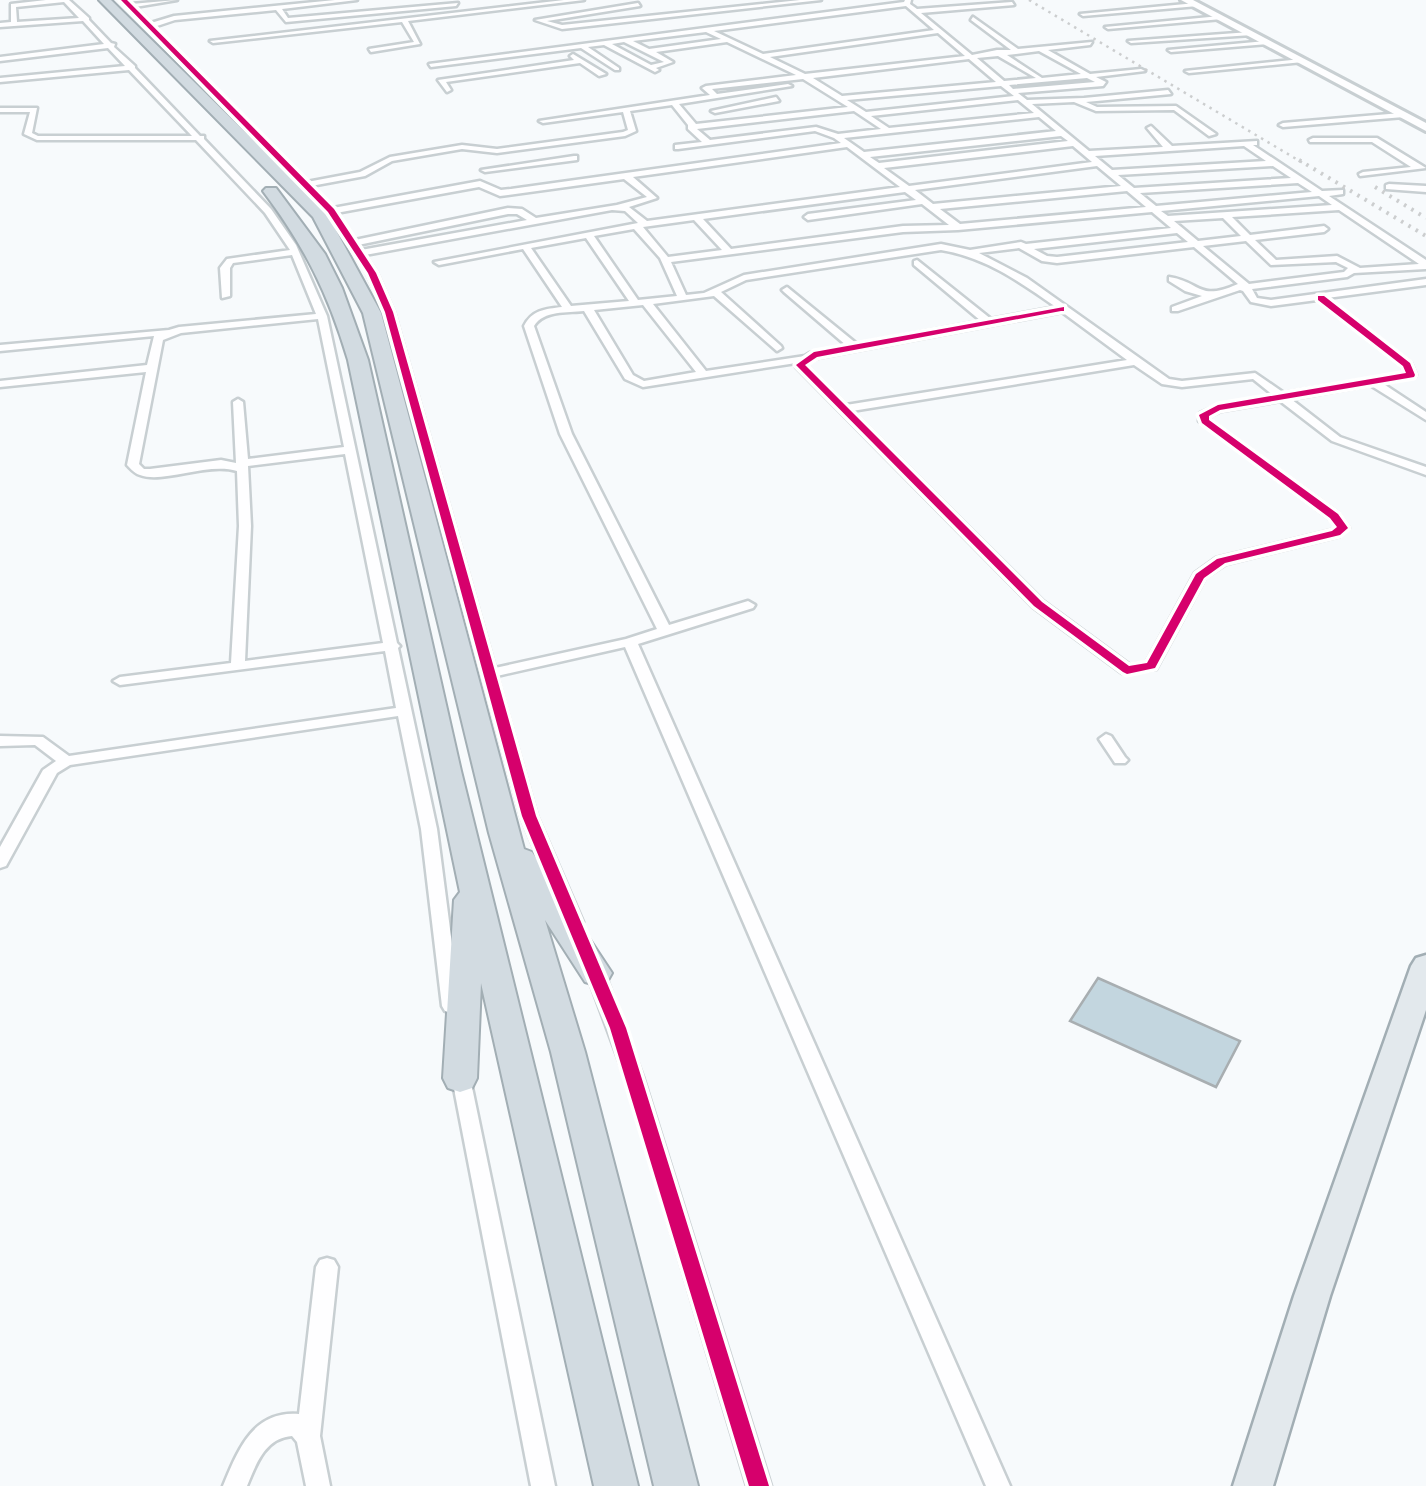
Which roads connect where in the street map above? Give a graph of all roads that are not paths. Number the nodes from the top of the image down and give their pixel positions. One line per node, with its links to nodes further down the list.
1 (66, 0): 15 (street); 30 (street)
2 (174, 0): 15 (street)
3 (261, 0): 18 (street)
4 (354, 0): 19 (street)
5 (390, 0): 20 (street)
6 (502, 0): 20 (street)
7 (581, 0): 10 (street)
8 (818, 0): 21 (street); 24 (street)
9 (1149, 0): 17 (street)
10 (564, 1): 23 (street); 27 (street)
11 (708, 1): 21 (street)
12 (909, 1): 22 (street); 24 (street)
13 (1191, 3): 25 (street); 26 (street)
14 (1012, 4): 22 (street)
15 (106, 5): 30 (street); 32 (street); 44 (street); 213 (highway); 215 (highway)
16 (638, 5): 23 (street)
17 (1076, 7)
18 (266, 8): 19 (street); 32 (street)
19 (278, 8): 20 (street)
20 (396, 10)
21 (707, 11): 29 (street)
22 (918, 11): 35 (street)
23 (581, 13): 29 (street); 29 (street)
24 (844, 14): 34 (street)
25 (1083, 14)
26 (1220, 18): 33 (street); 36 (street)
27 (404, 20): 40 (street); 49 (street)
28 (972, 20): 50 (street)
29 (596, 23): 37 (street)
30 (14, 24): 31 (street)
31 (0, 25)
32 (150, 26): 128 (street)
33 (1108, 27)
34 (705, 29): 37 (street); 38 (street)
35 (940, 31): 46 (street); 54 (street)
36 (1250, 34): 39 (street); 43 (street)
37 (624, 39): 41 (street); 52 (street)
38 (730, 40): 52 (street); 55 (street)
39 (1131, 40)
40 (213, 41)
41 (604, 42): 45 (street); 62 (street)
42 (1090, 43): 48 (street)
43 (1266, 43): 51 (street); 59 (street)
44 (113, 45): 57 (street); 61 (street)
45 (581, 45): 47 (street); 63 (street)
46 (829, 47): 55 (street); 56 (street)
47 (561, 48): 58 (street); 60 (street)
48 (1039, 48): 50 (street); 68 (street)
49 (372, 50)
50 (1015, 50): 53 (street)
51 (1171, 50)
52 (649, 52): 62 (street)
53 (997, 52): 54 (street); 71 (street)
54 (969, 54): 69 (street); 74 (street)
55 (765, 56): 69 (street)
56 (848, 58)
57 (0, 59)
58 (581, 61): 66 (street); 77 (street)
59 (1301, 61): 65 (street); 93 (street)
60 (431, 65)
61 (133, 67): 72 (street); 103 (street)
62 (650, 67): 67 (street)
63 (617, 69)
64 (1141, 71): 68 (street)
65 (1188, 71)
66 (602, 74)
67 (663, 74)
68 (1090, 74): 71 (street); 82 (street)
69 (802, 75): 73 (street); 81 (street)
70 (917, 78): 76 (street)
71 (1039, 78): 74 (street)
72 (0, 80)
73 (816, 82): 78 (street); 83 (street)
74 (1000, 82): 76 (street); 82 (street)
75 (1109, 83): 80 (street)
76 (926, 89): 83 (street)
77 (447, 90)
78 (763, 90): 81 (street); 85 (street)
79 (1168, 92): 80 (street)
80 (1124, 94): 84 (street)
81 (716, 96): 86 (street)
82 (1019, 97): 84 (street); 90 (street); 92 (street)
83 (842, 98): 90 (street)
84 (1081, 98): 101 (street)
85 (776, 99): 89 (street); 91 (street)
86 (676, 102): 87 (street); 96 (street)
87 (626, 109): 94 (street); 112 (street)
88 (0, 110): 103 (street)
89 (716, 111)
90 (862, 111): 91 (street); 99 (street)
91 (810, 115): 96 (street)
92 (1040, 115): 99 (street); 100 (street)
93 (1401, 115): 95 (street); 98 (street)
94 (543, 121)
95 (1283, 125)
96 (693, 126): 105 (street)
97 (1151, 128): 111 (street)
98 (1426, 128)
99 (886, 129): 102 (street)
100 (1063, 133): 106 (street); 114 (street)
101 (1212, 134)
102 (837, 136): 105 (street); 109 (street)
103 (201, 138): 159 (street)
104 (1313, 140): 120 (street)
105 (708, 143): 110 (street)
106 (1075, 143): 113 (street); 119 (street)
107 (1260, 143): 108 (street)
108 (1246, 144): 111 (street); 118 (street)
109 (845, 145): 114 (street); 124 (street)
110 (678, 146)
111 (1169, 148): 113 (street)
112 (490, 152): 121 (street); 128 (street)
113 (1088, 154): 117 (street)
114 (862, 156): 119 (street)
115 (574, 158): 121 (street)
116 (1290, 162): 118 (street)
117 (1098, 163): 122 (street); 130 (street)
118 (1274, 163): 122 (street); 126 (street)
119 (877, 166): 130 (street)
120 (1422, 168): 123 (street)
121 (486, 170): 127 (street)
122 (1110, 173): 131 (street)
123 (1364, 174)
124 (625, 175): 134 (street); 137 (street)
125 (1312, 178): 126 (street)
126 (1297, 180): 131 (street); 135 (street)
127 (484, 184): 134 (street); 140 (street)
128 (305, 185): 140 (street)
129 (1389, 187): 132 (street)
130 (907, 188): 136 (street); 143 (street)
131 (1130, 189): 136 (street); 138 (street)
132 (1426, 189)
133 (1340, 192): 135 (street)
134 (506, 193): 141 (street)
135 (1319, 194): 138 (street); 139 (street)
136 (929, 204): 144 (street); 148 (street)
137 (618, 207): 146 (street); 147 (street)
138 (1149, 208): 145 (street); 148 (street)
139 (1341, 208): 142 (street); 164 (street)
140 (330, 211): 156 (street)
141 (520, 211): 146 (street); 156 (street)
142 (1224, 214): 145 (street); 152 (street)
143 (696, 216): 147 (street); 160 (street)
144 (808, 217)
145 (1166, 218): 150 (street)
146 (534, 221): 156 (street)
147 (640, 225): 151 (street); 161 (street)
148 (962, 227): 157 (street); 160 (street)
149 (1324, 229): 152 (street)
150 (1179, 230): 153 (street); 155 (street)
151 (588, 234): 154 (street); 175 (street)
152 (1244, 238): 153 (street); 165 (street)
153 (1193, 242): 155 (street); 168 (street)
154 (525, 246): 162 (street); 177 (street)
155 (1026, 247): 157 (street)
156 (357, 248): 206 (street)
157 (987, 249): 158 (street)
158 (974, 251): 170 (street); 178 (street)
159 (295, 252): 172 (street); 180 (street)
160 (729, 252): 161 (street)
161 (665, 260): 173 (street)
162 (440, 262)
163 (917, 264): 181 (street)
164 (1426, 265): 165 (street)
165 (1356, 271): 168 (street)
166 (1172, 279): 171 (street)
167 (1426, 282): 174 (street)
168 (1244, 287): 171 (street); 174 (street)
169 (787, 290): 185 (street)
170 (716, 293): 173 (street); 184 (street)
171 (1209, 294): 179 (street)
172 (225, 296)
173 (683, 298): 175 (street)
174 (1321, 298): 189 (street)
175 (640, 302): 176 (street); 191 (street)
176 (587, 307): 177 (street); 191 (street)
177 (567, 308): 202 (street)
178 (1061, 309): 181 (street); 187 (street)
179 (1176, 309)
180 (322, 316): 182 (street); 198 (street)
181 (988, 322): 185 (street)
182 (168, 332): 183 (street); 188 (street)
183 (0, 348)
184 (777, 348)
185 (855, 348): 186 (street)
186 (804, 360): 191 (street); 196 (street)
187 (1135, 362): 194 (street); 196 (street)
188 (152, 368): 193 (street); 199 (street)
189 (1412, 371): 190 (street); 192 (street)
190 (1426, 374)
191 (704, 375)
192 (1374, 383): 194 (street); 197 (street)
193 (0, 384)
194 (1287, 399): 196 (street); 200 (street)
195 (238, 402): 199 (street)
196 (842, 409)
197 (1426, 417)
198 (351, 450): 199 (street); 204 (street)
199 (242, 467): 205 (street)
200 (1426, 471)
201 (748, 604): 202 (street)
202 (665, 631): 203 (street)
203 (630, 642): 206 (street); 228 (street)
204 (393, 646): 205 (street); 208 (street)
205 (238, 664): 207 (street)
206 (489, 674): 217 (street)
207 (120, 680)
208 (405, 710): 211 (street); 219 (street)
209 (1106, 739): 212 (street)
210 (0, 741): 211 (street)
211 (66, 760): 214 (street)
212 (1120, 760)
213 (504, 833): 217 (highway); 226 (highway)
214 (0, 862)
215 (470, 865): 219 (highway); 225 (highway)
216 (1426, 966): 218 (main road)
217 (596, 973): 227 (street)
218 (1419, 1012): 229 (main road)
219 (460, 1078): 224 (street)
220 (327, 1267): 221 (street)
221 (308, 1436): 222 (street); 223 (street)
222 (236, 1486)
223 (318, 1486)
224 (543, 1486)
225 (616, 1486)
226 (676, 1486)
227 (759, 1486)
228 (998, 1486)
229 (1253, 1486)

